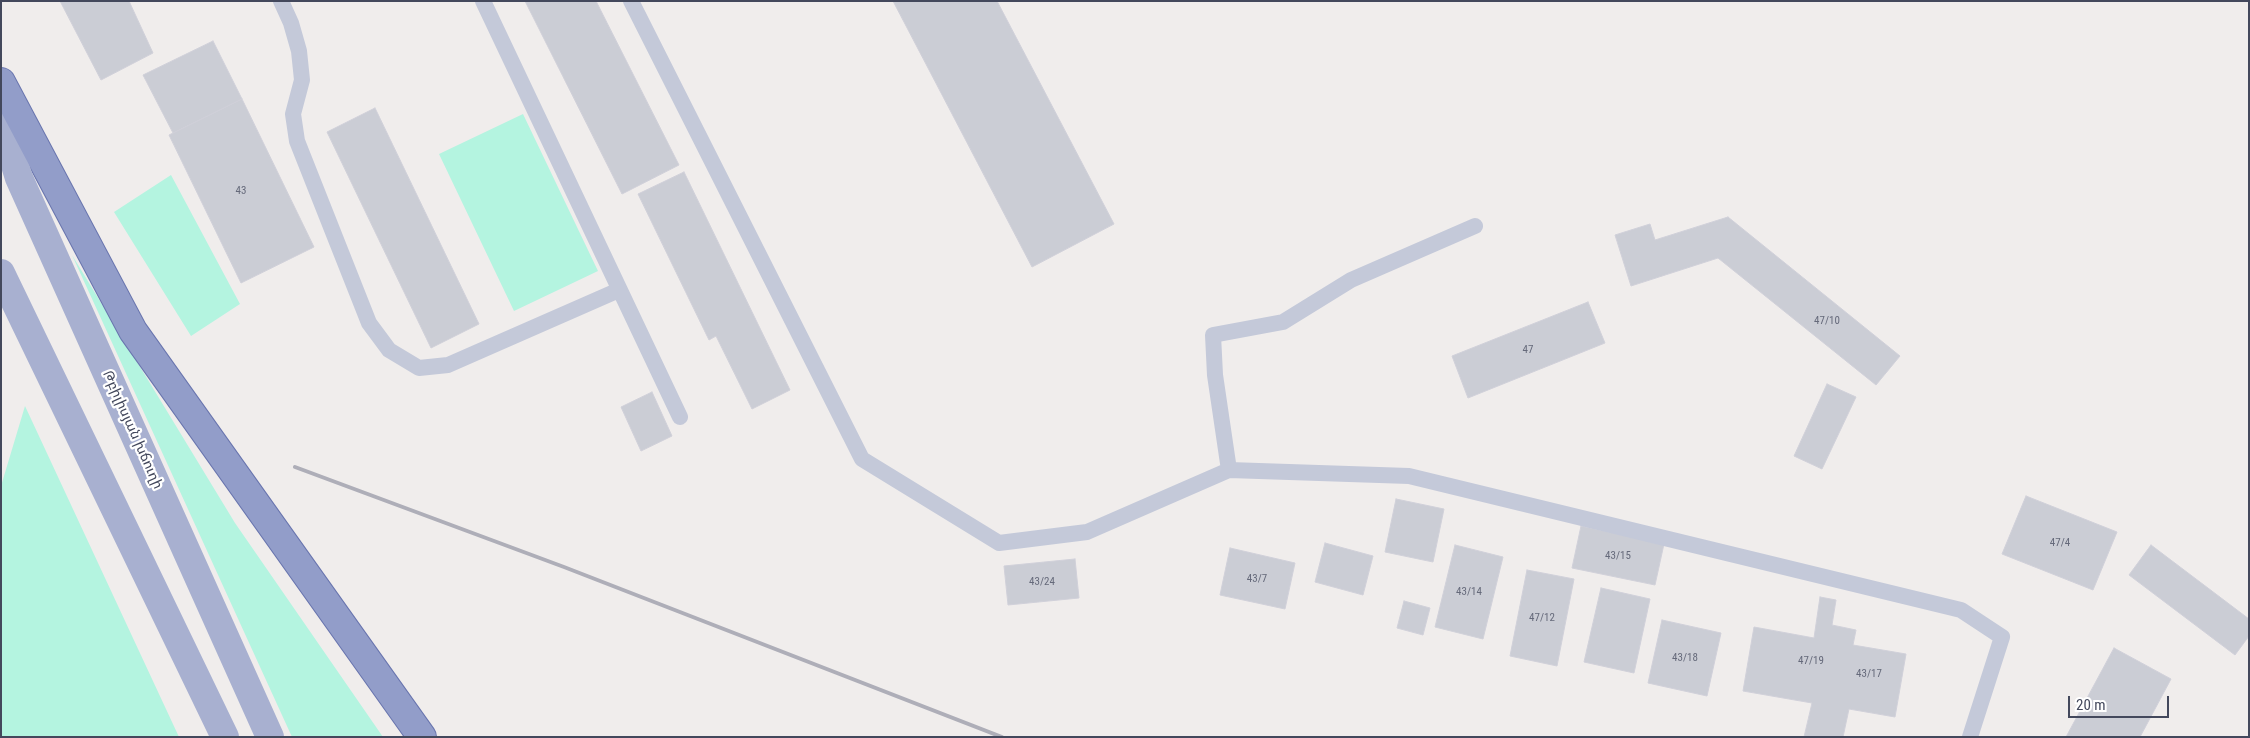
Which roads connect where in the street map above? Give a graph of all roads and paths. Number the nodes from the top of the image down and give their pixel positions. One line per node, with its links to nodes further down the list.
1 (281, 1): 8 (lane)
2 (483, 1): 8 (lane)
3 (632, 1): 10 (lane)
4 (1, 82): 13 (highway)
5 (1, 120): 12 (main road, Թբիլիսյան խճուղի)
6 (1475, 226): 10 (lane)
7 (1, 273): 11 (main road)
8 (619, 290): 9 (lane)
9 (680, 417)
10 (1229, 470): 14 (lane)
11 (225, 737)
12 (270, 737)
13 (422, 737)
14 (1970, 737)

